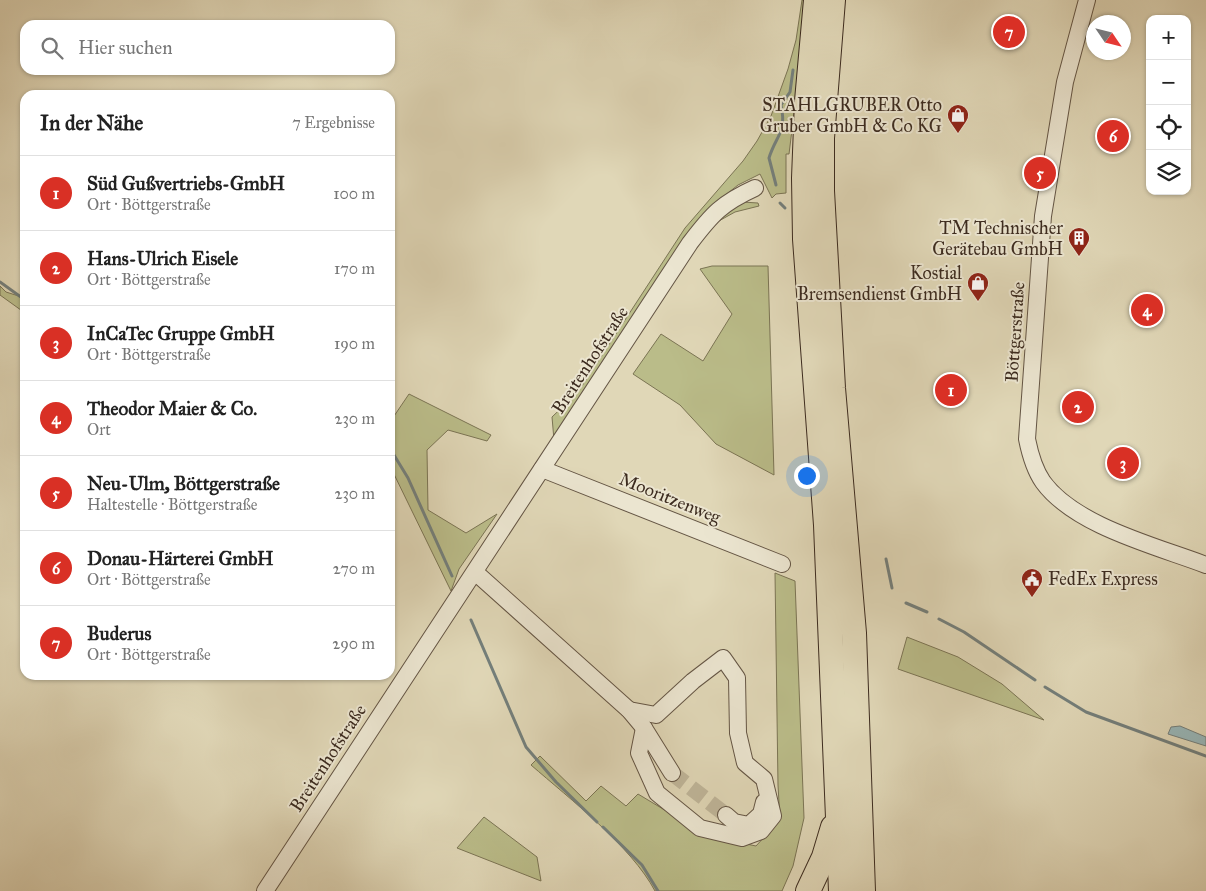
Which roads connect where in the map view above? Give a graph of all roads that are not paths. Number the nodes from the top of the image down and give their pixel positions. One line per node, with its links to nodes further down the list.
1 (1087, 0): 6 (street, Böttgerstraße)
2 (824, 1): 12 (highway); 14 (highway)
3 (755, 188): 4 (street, Breitenhofstraße)
4 (542, 468): 5 (street, Mooritzenweg); 7 (street, Breitenhofstraße)
5 (782, 564)
6 (1206, 565)
7 (475, 572): 8 (street); 15 (street, Breitenhofstraße)
8 (629, 710): 9 (street); 11 (street)
9 (644, 728): 10 (street); 11 (street)
10 (672, 773)
11 (767, 790): 13 (street)
12 (839, 806): 16 (highway); 17 (highway)
13 (726, 815)
14 (866, 886)
15 (264, 891)
16 (808, 891)
17 (841, 891)

